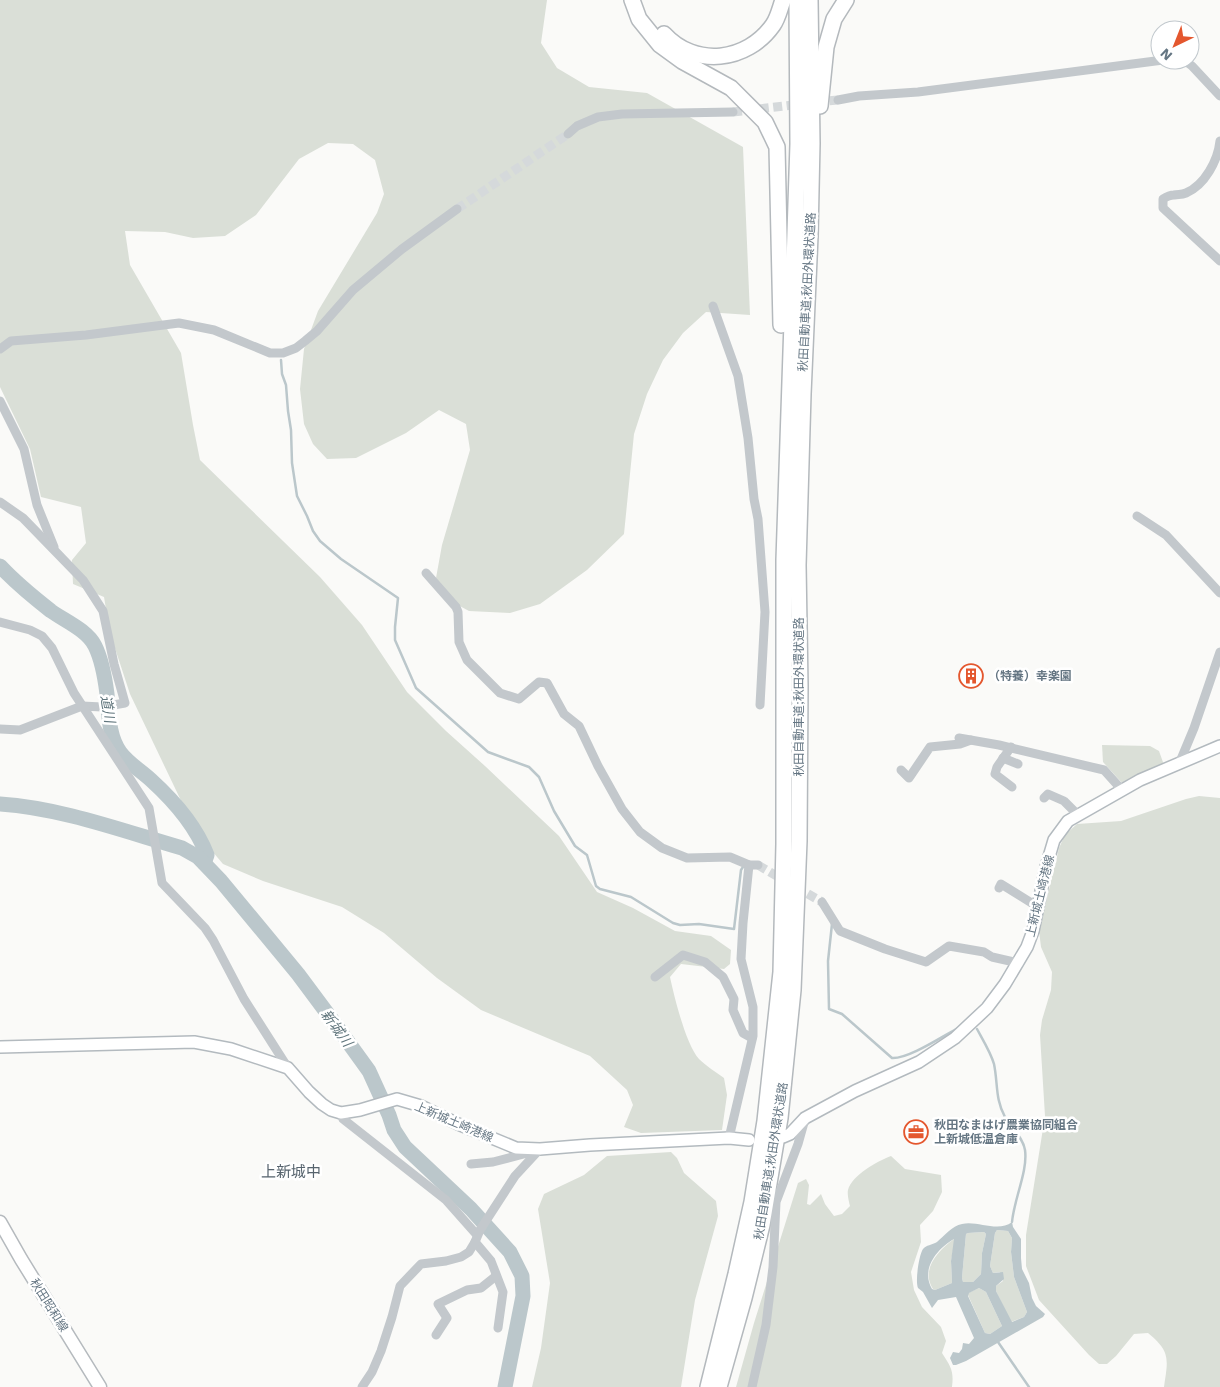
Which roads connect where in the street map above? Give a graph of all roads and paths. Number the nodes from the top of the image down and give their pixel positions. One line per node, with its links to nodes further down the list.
1 (632, 0): 21 (highway)
2 (642, 0): 3 (highway)
3 (783, 0)
4 (797, 0): 21 (highway, 秋田自動車道;秋田外環状道路)
5 (810, 0): 16 (highway, 秋田自動車道;秋田外環状道路)
6 (846, 0): 16 (highway)
7 (1150, 62): 10 (street)
8 (1196, 70): 9 (street)
9 (1220, 96)
10 (838, 100)
11 (733, 112): 12 (street)
12 (568, 134)
13 (1220, 141): 14 (street)
14 (1218, 157): 17 (street)
15 (457, 208): 19 (street)
16 (810, 236): 67 (highway, 秋田自動車道;秋田外環状道路)
17 (1220, 261)
18 (713, 306): 29 (street)
19 (0, 349)
20 (0, 402): 24 (street)
21 (786, 476): 66 (highway, 秋田自動車道;秋田外環状道路)
22 (0, 502): 24 (street)
23 (1137, 516): 26 (street)
24 (56, 552): 30 (street)
25 (426, 573): 49 (street)
26 (1220, 593)
27 (0, 622): 30 (street)
28 (1220, 652): 38 (street)
29 (760, 705)
30 (82, 706): 31 (street); 51 (street)
31 (0, 729)
32 (959, 738): 33 (street)
33 (971, 740): 35 (street); 39 (street)
34 (1220, 746): 38 (main road, 上新城土崎港線)
35 (1011, 747): 36 (street); 41 (street)
36 (1004, 758): 37 (street); 40 (street)
37 (1018, 764)
38 (1179, 764): 41 (main road, 上新城土崎港線)
39 (901, 770)
40 (1012, 787)
41 (1122, 790): 43 (main road, 上新城土崎港線)
42 (1044, 798): 43 (street)
43 (1078, 815): 46 (main road, 上新城土崎港線)
44 (999, 888): 46 (street)
45 (822, 902): 47 (street)
46 (1038, 907): 47 (main road, 上新城土崎港線)
47 (1019, 963): 53 (main road, 上新城土崎港線)
48 (655, 977): 49 (street)
49 (752, 1038): 55 (street)
50 (0, 1047): 51 (main road)
51 (288, 1068): 52 (main road)
52 (340, 1112): 57 (main road, 上新城土崎港線); 60 (street)
53 (805, 1118): 54 (main road, 上新城土崎港線); 68 (street)
54 (783, 1137)
55 (729, 1138): 56 (main road, 上新城土崎港線); 57 (main road, 上新城土崎港線)
56 (749, 1140)
57 (540, 1149): 58 (street); 60 (street)
58 (471, 1164)
59 (0, 1222): 64 (main road, 秋田昭和線)
60 (478, 1236): 61 (street); 65 (street)
61 (496, 1276): 62 (street); 63 (street)
62 (498, 1328)
63 (436, 1335)
64 (100, 1387)
65 (362, 1387)
66 (708, 1387)
67 (719, 1387)
68 (752, 1387)

